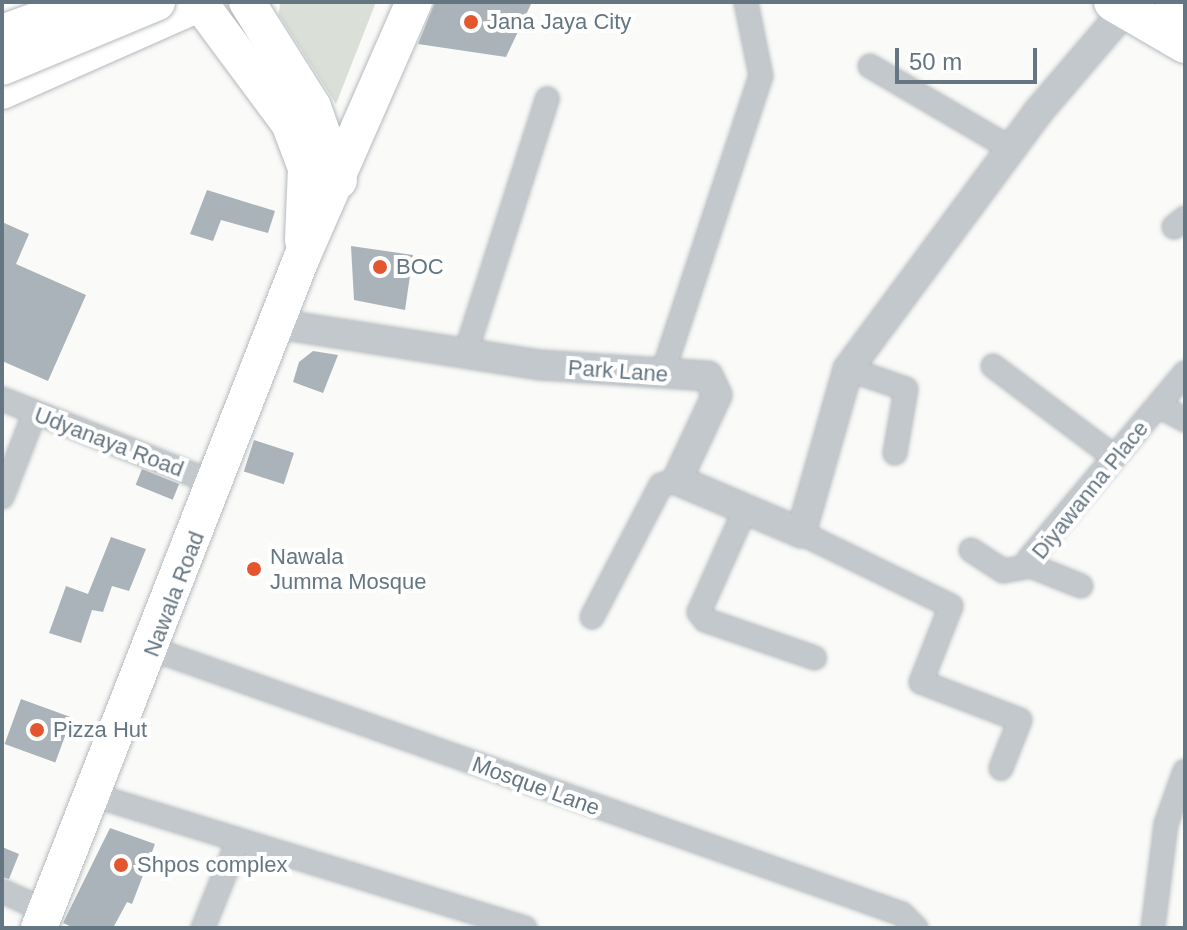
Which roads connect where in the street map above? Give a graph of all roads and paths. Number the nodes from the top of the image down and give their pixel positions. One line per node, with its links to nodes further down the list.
1 (20, 2): 11 (highway)
2 (90, 2): 13 (highway, bridge)
3 (156, 2): 16 (highway, bridge)
4 (200, 2): 16 (highway); 20 (main road, Nawala Road)
5 (247, 2): 19 (main road)
6 (414, 2): 19 (main road, Nawala Road)
7 (746, 2): 26 (street)
8 (1174, 2): 10 (highway)
9 (1126, 5): 12 (highway); 14 (highway); 18 (street)
10 (1185, 9)
11 (2, 12): 16 (highway)
12 (1185, 26)
13 (2, 34)
14 (1185, 44)
15 (870, 66): 18 (street)
16 (3, 81)
17 (547, 99): 22 (street)
18 (1013, 150): 24 (street)
19 (339, 181): 20 (main road, Nawala Road)
20 (302, 257): 21 (main road, Nawala Road)
21 (278, 324): 22 (street, Park Lane); 34 (main road, Nawala Road)
22 (466, 352): 26 (street, Park Lane)
23 (993, 366): 32 (street)
24 (848, 369): 31 (street); 37 (street)
25 (1185, 373): 28 (street, Diyawanna Place)
26 (662, 375): 33 (street, Park Lane)
27 (2, 399): 29 (street, Udyanaya Road)
28 (1159, 406): 30 (street); 32 (street, Diyawanna Place)
29 (35, 412): 34 (street, Udyanaya Road); 35 (street)
30 (1185, 420)
31 (895, 453)
32 (1114, 457): 39 (street, Diyawanna Place)
33 (677, 480): 36 (street); 41 (street)
34 (217, 484): 42 (main road, Nawala Road)
35 (2, 497)
36 (744, 512): 37 (street); 43 (street)
37 (801, 533): 44 (street)
38 (971, 550): 39 (street)
39 (1031, 566): 40 (street, Diyawanna Place)
40 (1081, 586)
41 (592, 617)
42 (152, 649): 46 (main road, Nawala Road); 53 (street, Mosque Lane)
43 (815, 658)
44 (1001, 768)
45 (1185, 771): 54 (street)
46 (93, 795): 47 (street); 49 (main road, Nawala Road)
47 (238, 841): 50 (street); 51 (street)
48 (2, 891): 49 (street)
49 (43, 920)
50 (494, 923): 52 (street)
51 (203, 928)
52 (525, 928)
53 (916, 928)
54 (1153, 928)

